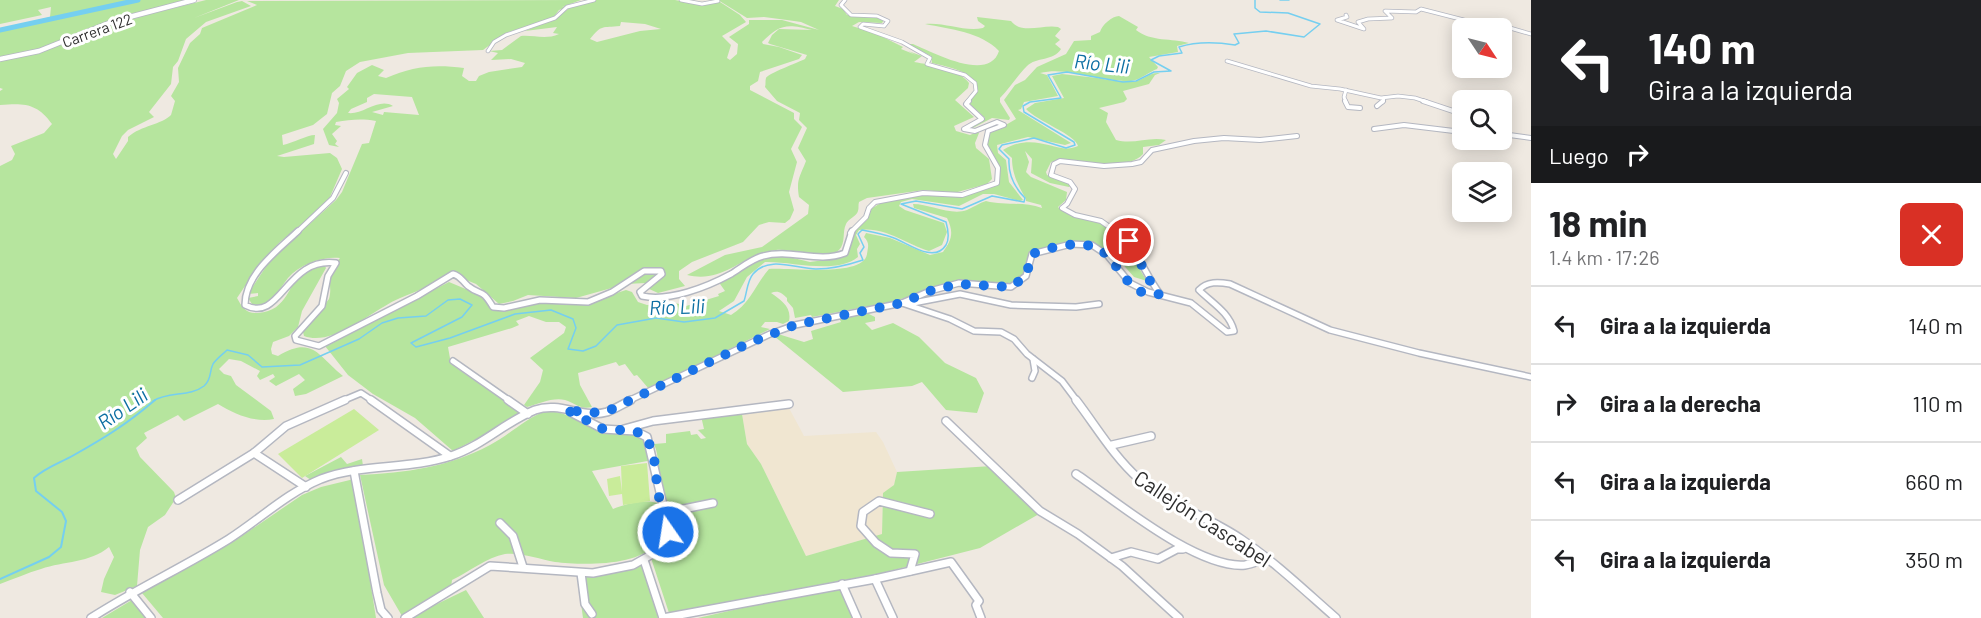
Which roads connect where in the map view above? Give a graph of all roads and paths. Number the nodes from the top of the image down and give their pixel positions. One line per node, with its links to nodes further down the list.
1 (194, 0): 9 (street, Carrera 122)
2 (594, 0): 8 (street)
3 (681, 0): 4 (street)
4 (717, 0)
5 (845, 0): 21 (street)
6 (1346, 15): 7 (street)
7 (1531, 34)
8 (488, 51)
9 (0, 59)
10 (1227, 61): 11 (street)
11 (1346, 90): 12 (street); 14 (street)
12 (1384, 98): 13 (street); 15 (street)
13 (1377, 106)
14 (1360, 108)
15 (1452, 111)
16 (1374, 129): 17 (street)
17 (1452, 131)
18 (1512, 135): 20 (street)
19 (1297, 136): 22 (street)
20 (1531, 138)
21 (346, 173)
22 (1160, 294): 23 (street); 27 (street)
23 (904, 304): 24 (street); 25 (street, Callejón Cascabel); 30 (street)
24 (1099, 304)
25 (1032, 358): 28 (street); 35 (street, Callejón Cascabel)
26 (453, 361): 31 (street)
27 (1531, 376)
28 (1032, 378)
29 (789, 404): 33 (street)
30 (565, 409): 31 (street); 33 (street)
31 (528, 414): 37 (street)
32 (946, 422): 47 (street)
33 (619, 430): 43 (street)
34 (1151, 436): 35 (street)
35 (1112, 445): 48 (street, Callejón Cascabel)
36 (254, 453): 37 (street); 40 (street); 41 (street)
37 (450, 456): 38 (street)
38 (354, 471): 40 (street); 59 (street)
39 (1077, 474): 46 (street)
40 (306, 487): 55 (street)
41 (178, 500)
42 (713, 503): 43 (street)
43 (664, 513): 49 (street)
44 (930, 514): 51 (street)
45 (500, 523): 50 (street)
46 (1184, 549): 47 (street); 48 (street)
47 (1111, 558): 65 (street)
48 (1267, 558): 66 (street, Callejón Cascabel)
49 (644, 560): 52 (street); 61 (street)
50 (523, 567): 52 (street); 60 (street)
51 (910, 571): 53 (street); 64 (street)
52 (581, 573): 56 (street)
53 (875, 579): 54 (street); 63 (street)
54 (842, 585): 61 (street); 62 (street)
55 (130, 592): 57 (street); 58 (street)
56 (592, 614)
57 (90, 618)
58 (151, 618)
59 (388, 618)
60 (405, 618)
61 (663, 618)
62 (857, 618)
63 (893, 618)
64 (981, 618)
65 (1179, 618)
66 (1336, 618)

